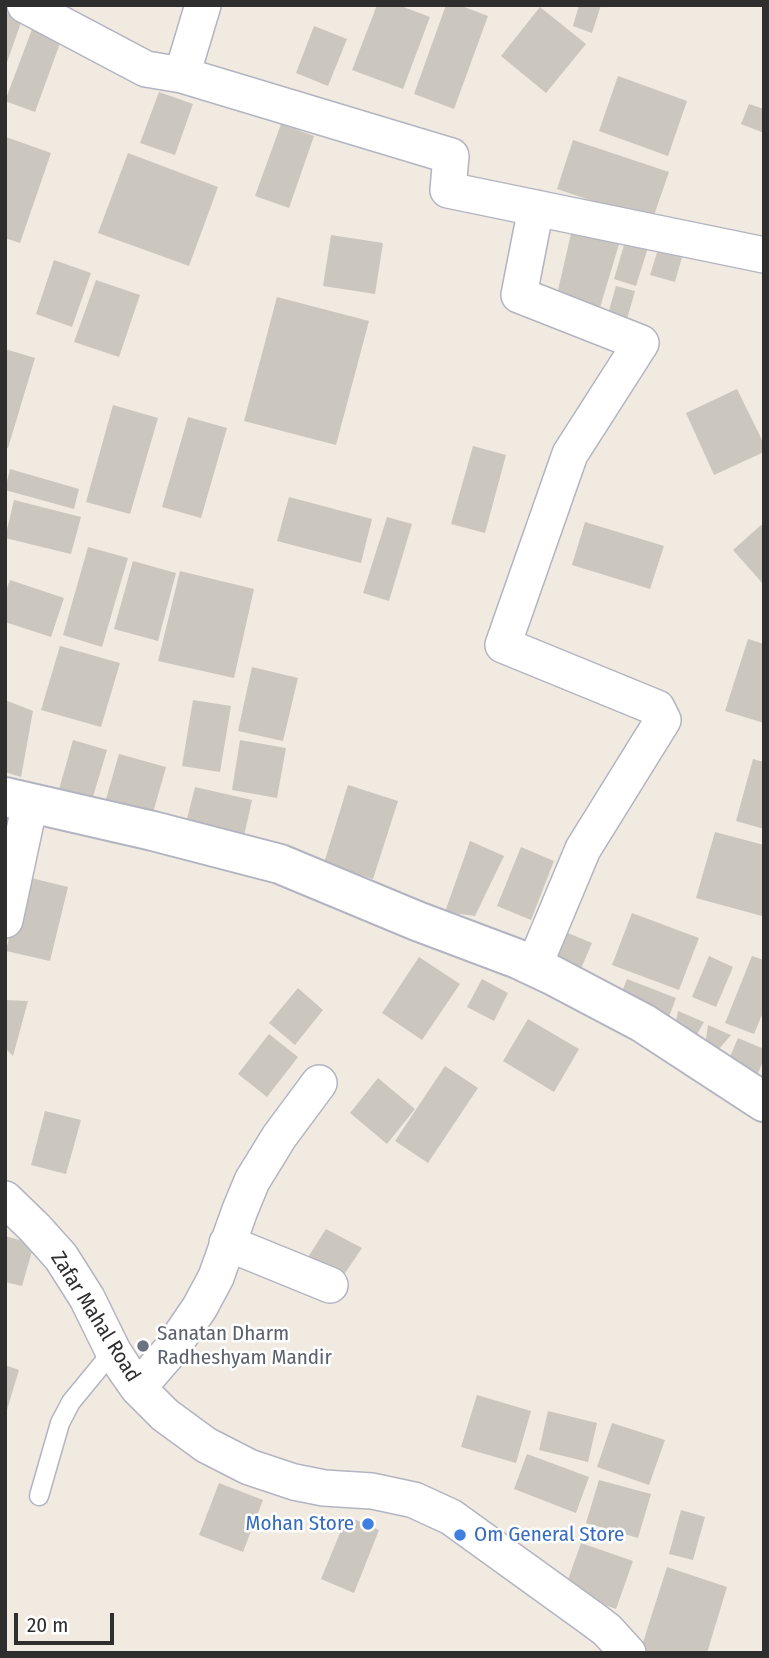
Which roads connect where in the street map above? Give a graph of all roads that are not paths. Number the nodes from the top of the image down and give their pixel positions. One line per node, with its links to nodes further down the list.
1 (25, 5): 3 (street)
2 (203, 5): 3 (street)
3 (182, 75): 4 (street)
4 (537, 208): 5 (street); 8 (street)
5 (764, 254)
6 (18, 800): 7 (street); 8 (street)
7 (5, 920)
8 (534, 966): 10 (street)
9 (319, 1083): 12 (street)
10 (764, 1102)
11 (5, 1199): 14 (street, Zafar Mahal Road)
12 (228, 1243): 13 (street); 15 (street)
13 (330, 1285)
14 (113, 1351): 15 (street, Zafar Mahal Road); 16 (lane)
15 (138, 1388): 17 (street, Zafar Mahal Road)
16 (38, 1496)
17 (628, 1653)

